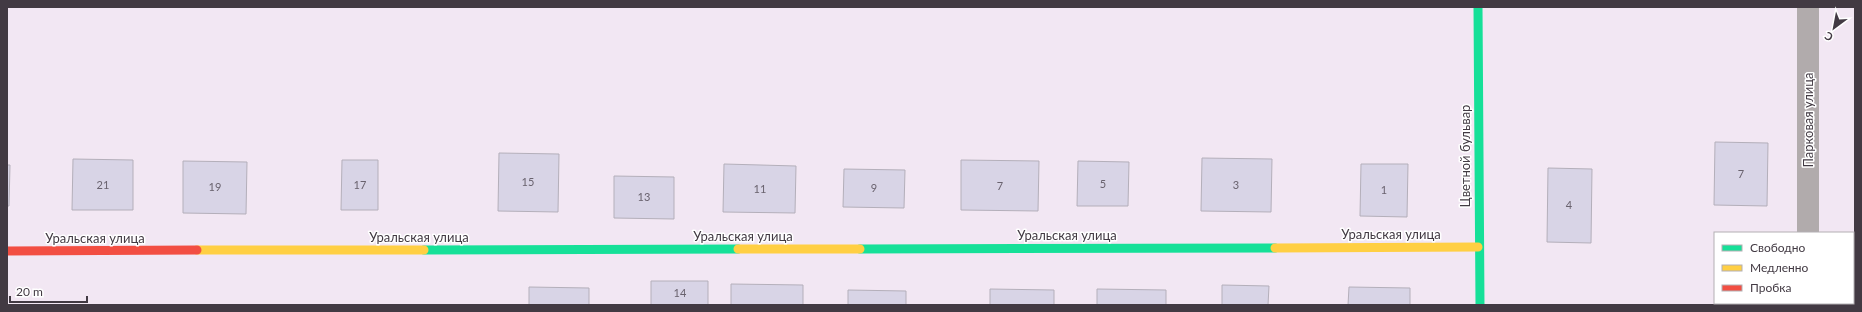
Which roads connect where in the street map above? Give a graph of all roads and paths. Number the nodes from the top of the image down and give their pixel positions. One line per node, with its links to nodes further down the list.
1 (1478, 7): 4 (street, Цветной бульвар)
2 (1808, 7): 3 (street, Парковая улица)
3 (1808, 232)
4 (1478, 247): 5 (street, Уральская улица); 6 (street, Цветной бульвар)
5 (7, 251)
6 (1480, 305)

